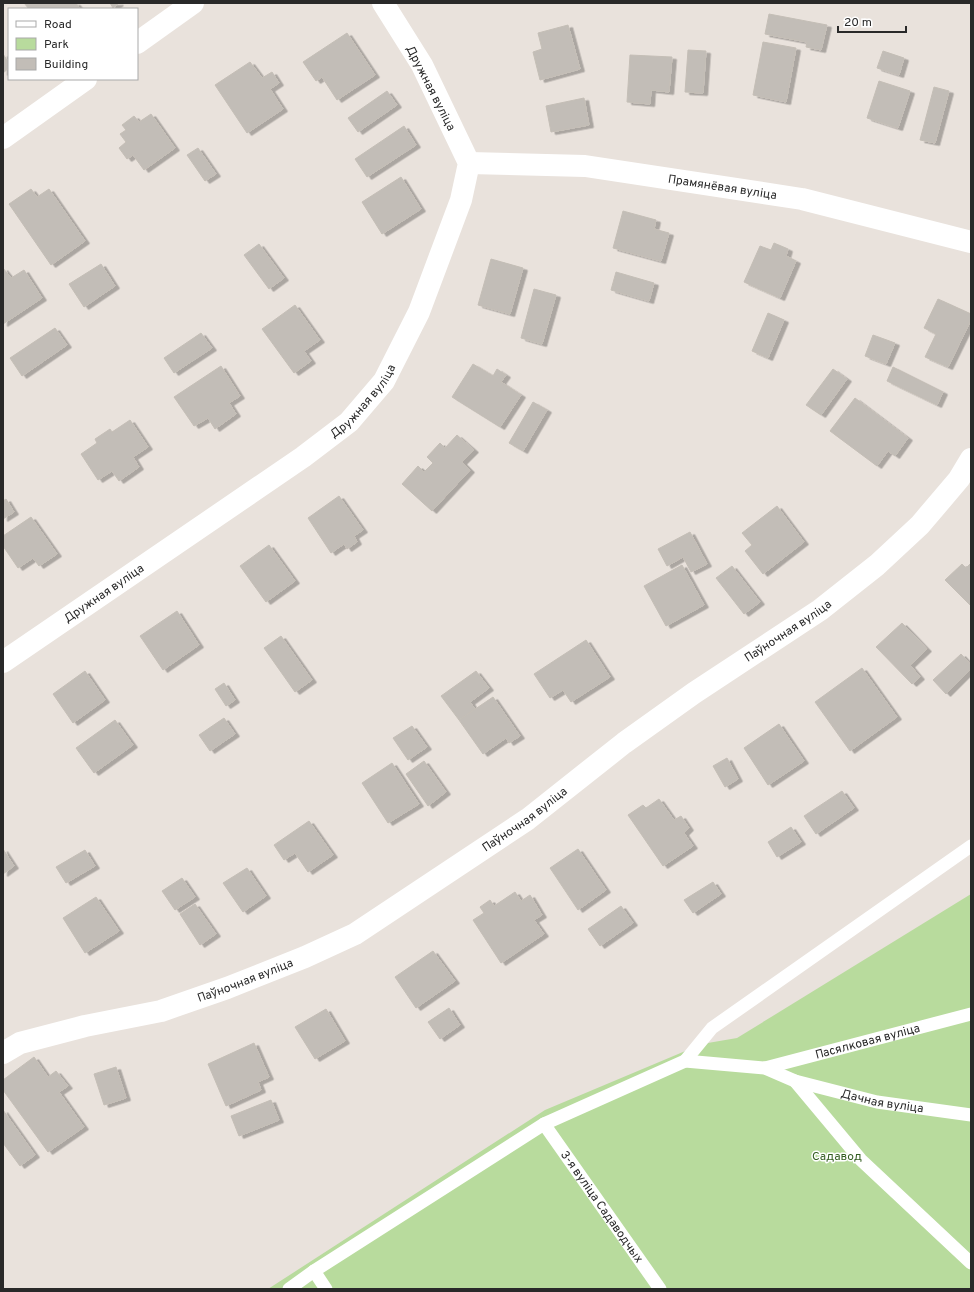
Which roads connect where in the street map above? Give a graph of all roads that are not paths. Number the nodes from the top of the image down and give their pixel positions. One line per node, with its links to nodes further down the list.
1 (193, 3): 3 (street)
2 (383, 3): 6 (street, Дружная вуліца)
3 (138, 42)
4 (85, 80): 5 (street)
5 (3, 138)
6 (469, 163): 7 (street, Прамянёвая вуліца); 9 (street, Дружная вуліца)
7 (971, 242)
8 (971, 459): 12 (street, Паўночная вуліца)
9 (3, 662)
10 (971, 846): 13 (lane)
11 (971, 1014): 14 (lane, Пасялковая вуліца)
12 (3, 1053)
13 (685, 1061): 14 (lane); 17 (lane)
14 (765, 1068): 15 (lane, Дачная вуліца)
15 (795, 1081): 16 (lane, Дачная вуліца); 18 (lane)
16 (971, 1115)
17 (544, 1124): 19 (lane); 22 (lane, 3-я вуліца Садаводчых)
18 (971, 1263)
19 (314, 1271): 20 (lane); 21 (lane)
20 (289, 1289)
21 (326, 1289)
22 (660, 1289)

